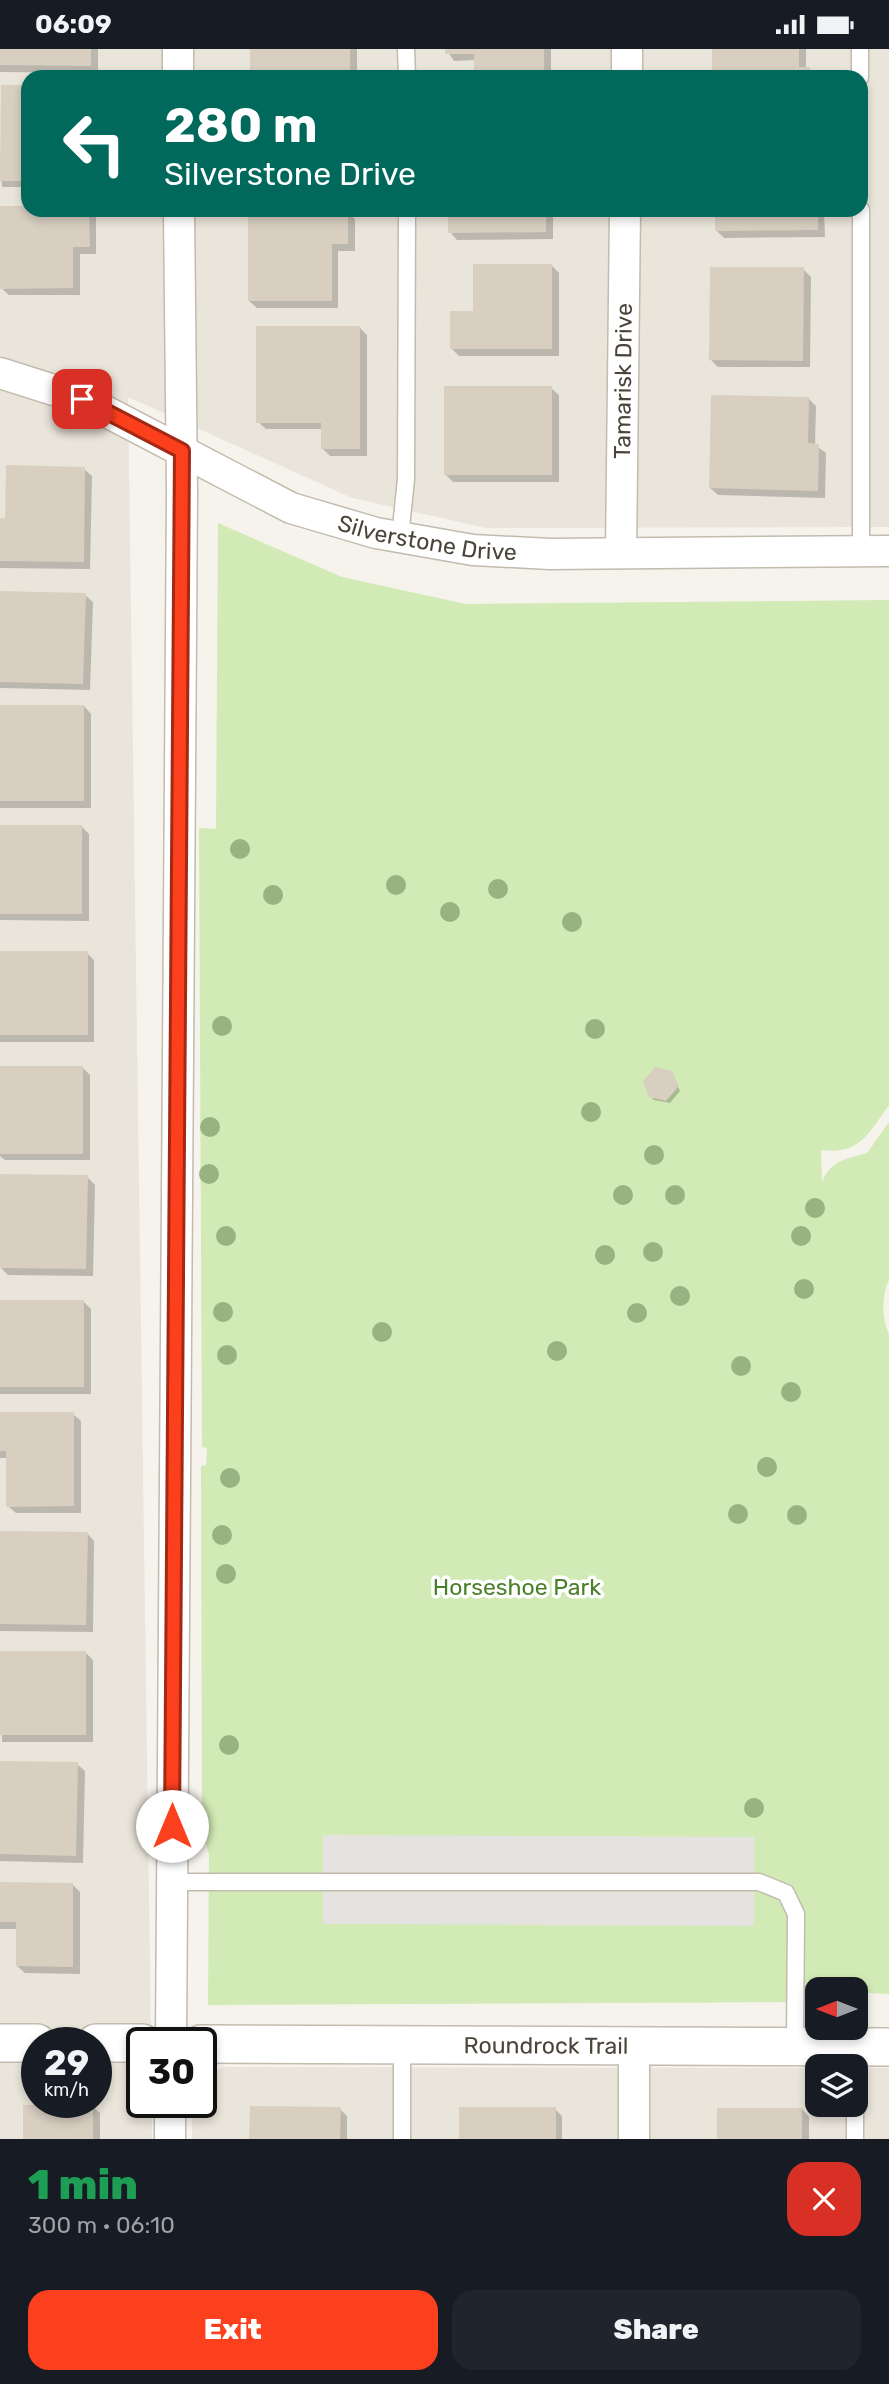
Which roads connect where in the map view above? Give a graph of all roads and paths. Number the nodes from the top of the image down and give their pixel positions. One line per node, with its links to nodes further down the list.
1 (178, 49): 5 (street)
2 (406, 49): 6 (lane)
3 (627, 49): 7 (street)
4 (860, 49): 8 (lane)
5 (178, 70)
6 (407, 70)
7 (626, 70)
8 (860, 70)
9 (179, 217): 14 (street)
10 (407, 217): 15 (lane)
11 (625, 217): 17 (street, Tamarisk Drive)
12 (860, 217): 16 (lane)
13 (0, 373): 14 (street, Silverstone Drive)
14 (182, 451): 15 (street, Silverstone Drive); 18 (street)
15 (400, 537): 17 (street, Silverstone Drive)
16 (875, 551): 17 (street, Silverstone Drive)
17 (621, 552)
18 (171, 1882): 19 (street); 24 (lane)
19 (171, 2027)
20 (0, 2043): 21 (street)
21 (21, 2043)
22 (217, 2044): 23 (street, Roundrock Trail)
23 (402, 2046): 25 (street, Roundrock Trail); 30 (lane)
24 (795, 2047): 25 (street, Roundrock Trail); 26 (street, Roundrock Trail)
25 (634, 2048): 31 (street)
26 (866, 2054)
27 (855, 2117): 32 (lane)
28 (170, 2118): 29 (street)
29 (170, 2139)
30 (402, 2139)
31 (634, 2139)
32 (855, 2139)

